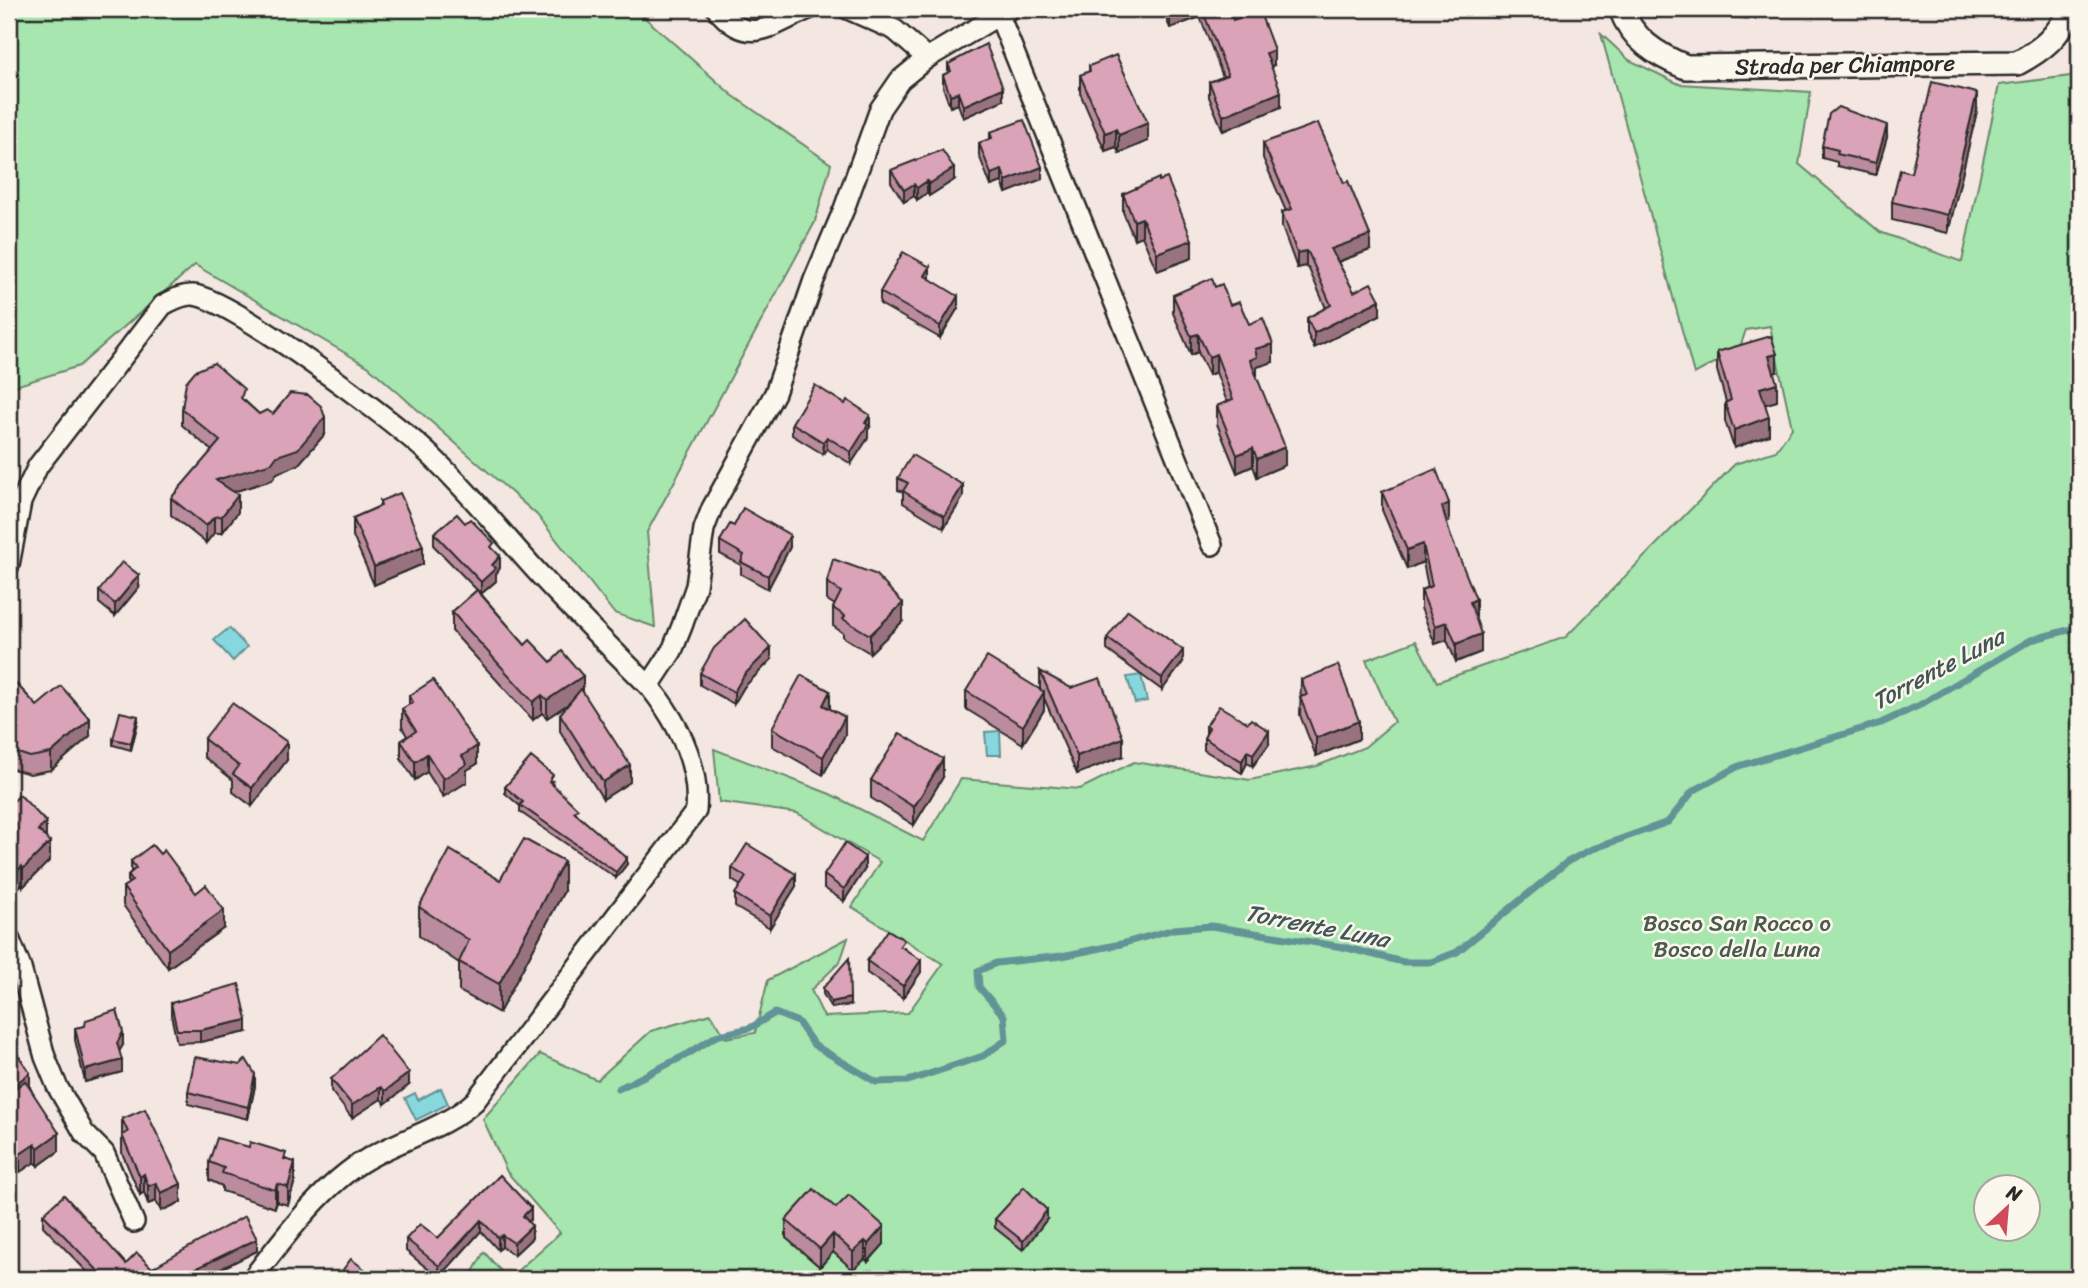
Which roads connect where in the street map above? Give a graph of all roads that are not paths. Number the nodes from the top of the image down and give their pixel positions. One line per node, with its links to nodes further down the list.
1 (717, 9): 2 (street)
2 (809, 9)
3 (848, 9): 7 (street)
4 (1621, 9): 5 (street, Strada per Chiampore)
5 (2071, 9)
6 (1004, 12): 7 (street); 8 (street)
7 (927, 58): 10 (street)
8 (1212, 545)
9 (9, 565): 10 (street)
10 (649, 686): 13 (street)
11 (9, 938): 12 (street)
12 (134, 1222)
13 (253, 1279)

